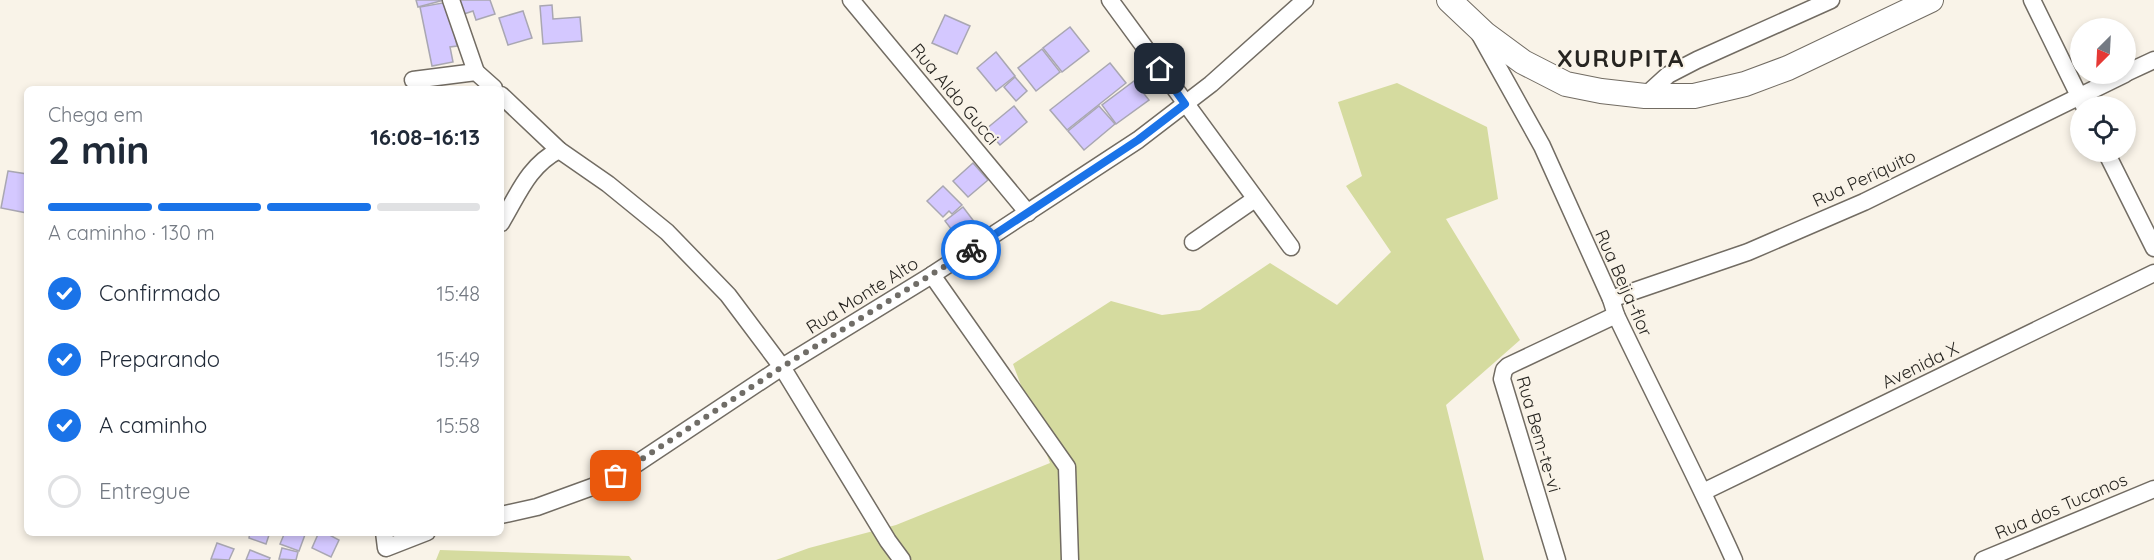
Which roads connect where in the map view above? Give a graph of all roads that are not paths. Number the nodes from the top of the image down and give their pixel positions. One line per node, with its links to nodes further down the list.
1 (451, 0): 13 (street)
2 (851, 0): 26 (street, Rua Aldo Gucci)
3 (1110, 0): 21 (street)
4 (1305, 0): 9 (street, Rua Monte Alto)
5 (1449, 0): 10 (main road)
6 (1831, 0): 17 (street)
7 (1931, 0): 17 (main road)
8 (2032, 0): 18 (street)
9 (1287, 6): 21 (street, Rua Monte Alto)
10 (1474, 24): 17 (main road); 33 (street, Rua Beija-flor)
11 (2154, 60): 12 (street, Rua Periquito)
12 (2136, 68)
13 (476, 72): 14 (street); 16 (street)
14 (413, 81)
15 (2108, 84): 19 (street, Rua Periquito)
16 (492, 86)
17 (1645, 96)
18 (2079, 96)
19 (2089, 96)
20 (504, 98): 23 (street)
21 (1185, 104): 25 (street); 26 (street, Rua Monte Alto)
22 (2070, 106): 33 (street, Rua Periquito)
23 (559, 150): 27 (street); 34 (street)
24 (2111, 162): 30 (street)
25 (1255, 200): 28 (street); 29 (street)
26 (1028, 213): 32 (street, Rua Monte Alto)
27 (504, 218)
28 (1193, 242)
29 (1291, 247)
30 (2154, 248)
31 (2154, 273): 36 (street, Avenida X)
32 (932, 275): 34 (street, Rua Monte Alto); 41 (street)
33 (1614, 307): 36 (street, Rua Beija-flor); 42 (street, Rua Bem-te-vi)
34 (782, 367): 37 (street, Rua Monte Alto); 40 (street)
35 (2154, 489): 44 (street, Rua dos Tucanos)
36 (1703, 492): 43 (street, Rua Beija-flor)
37 (504, 514)
38 (410, 536): 39 (street)
39 (385, 540)
40 (902, 560)
41 (1070, 560)
42 (1557, 560)
43 (1734, 560)
44 (1983, 560)

